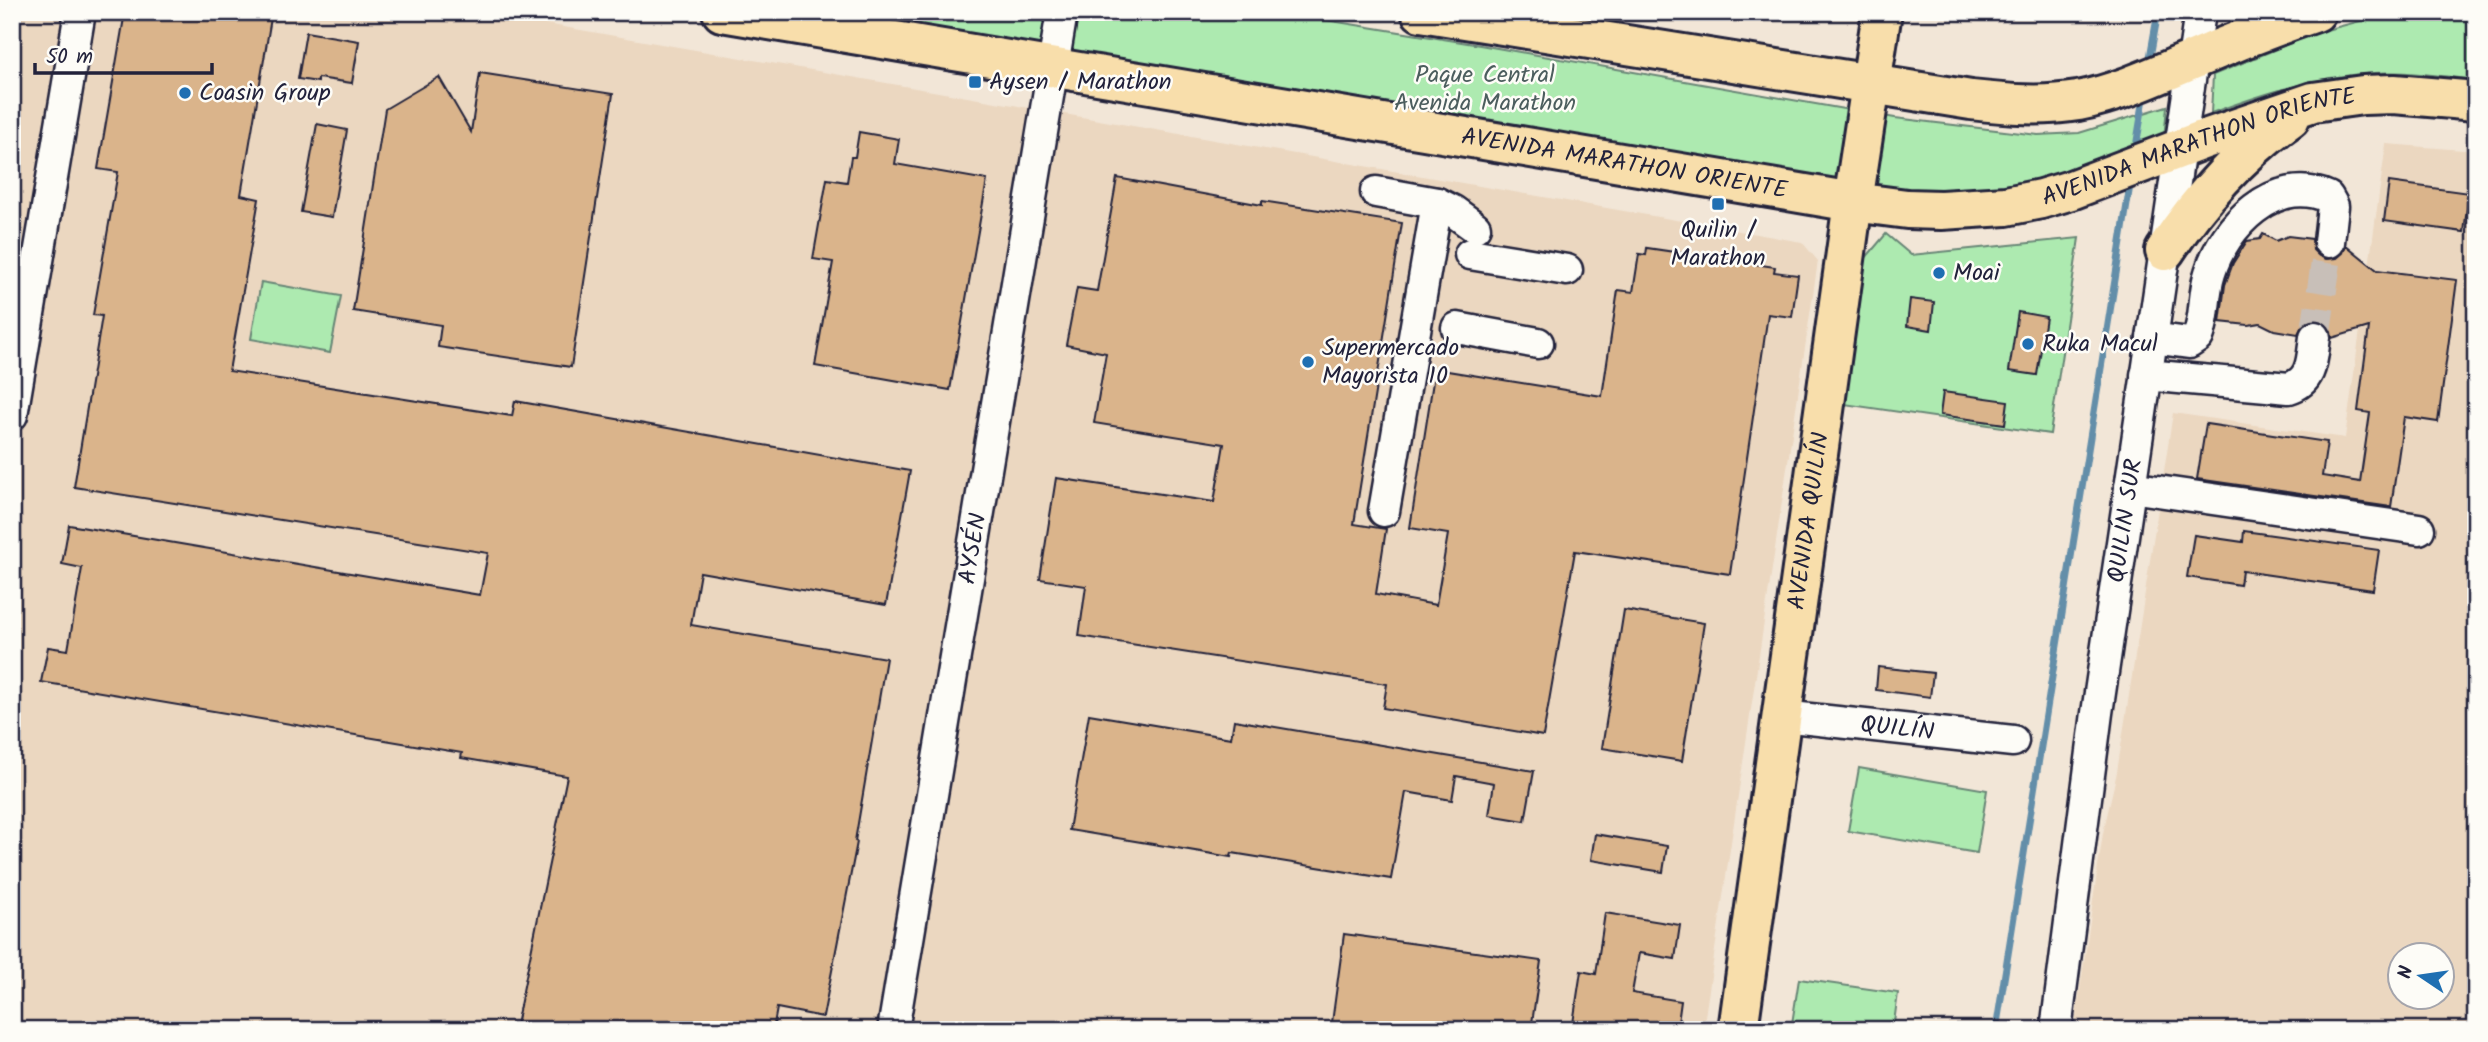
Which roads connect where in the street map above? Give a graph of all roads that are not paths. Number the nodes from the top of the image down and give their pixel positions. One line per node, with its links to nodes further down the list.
1 (80, 12): 26 (street)
2 (722, 12): 10 (main road, AVENIDA MARATHON ORIENTE)
3 (1062, 12): 10 (street, AYSÉN)
4 (1421, 12): 8 (main road)
5 (1882, 12): 11 (main road, AVENIDA QUILÍN)
6 (2200, 12): 9 (street, QUILÍN SUR)
7 (2316, 12): 9 (main road)
8 (1482, 17): 11 (main road)
9 (2180, 65): 11 (main road); 14 (street, QUILÍN SUR)
10 (1054, 68): 16 (main road, AVENIDA MARATHON ORIENTE); 32 (street, AYSÉN)
11 (1872, 85): 16 (main road, AVENIDA QUILÍN)
12 (2476, 101): 13 (main road, AVENIDA MARATHON ORIENTE)
13 (2313, 102): 14 (main road, AVENIDA MARATHON ORIENTE); 19 (main road)
14 (2169, 153): 16 (main road, AVENIDA MARATHON ORIENTE); 19 (street, QUILÍN SUR)
15 (1376, 192): 17 (street)
16 (1853, 202): 30 (main road, AVENIDA QUILÍN)
17 (1437, 204): 20 (street); 28 (street)
18 (2329, 242): 23 (street)
19 (2165, 251): 23 (street, QUILÍN SUR)
20 (1567, 270)
21 (1457, 328): 24 (street)
22 (2315, 337): 25 (street)
23 (2152, 338): 25 (street, QUILÍN SUR)
24 (1538, 344)
25 (2146, 375): 27 (street, QUILÍN SUR)
26 (12, 415)
27 (2130, 486): 29 (street); 34 (street, QUILÍN SUR)
28 (1384, 511)
29 (2419, 529)
30 (1782, 716): 31 (street, QUILÍN); 33 (main road, AVENIDA QUILÍN)
31 (2012, 741)
32 (893, 1030)
33 (1738, 1030)
34 (2056, 1030)

